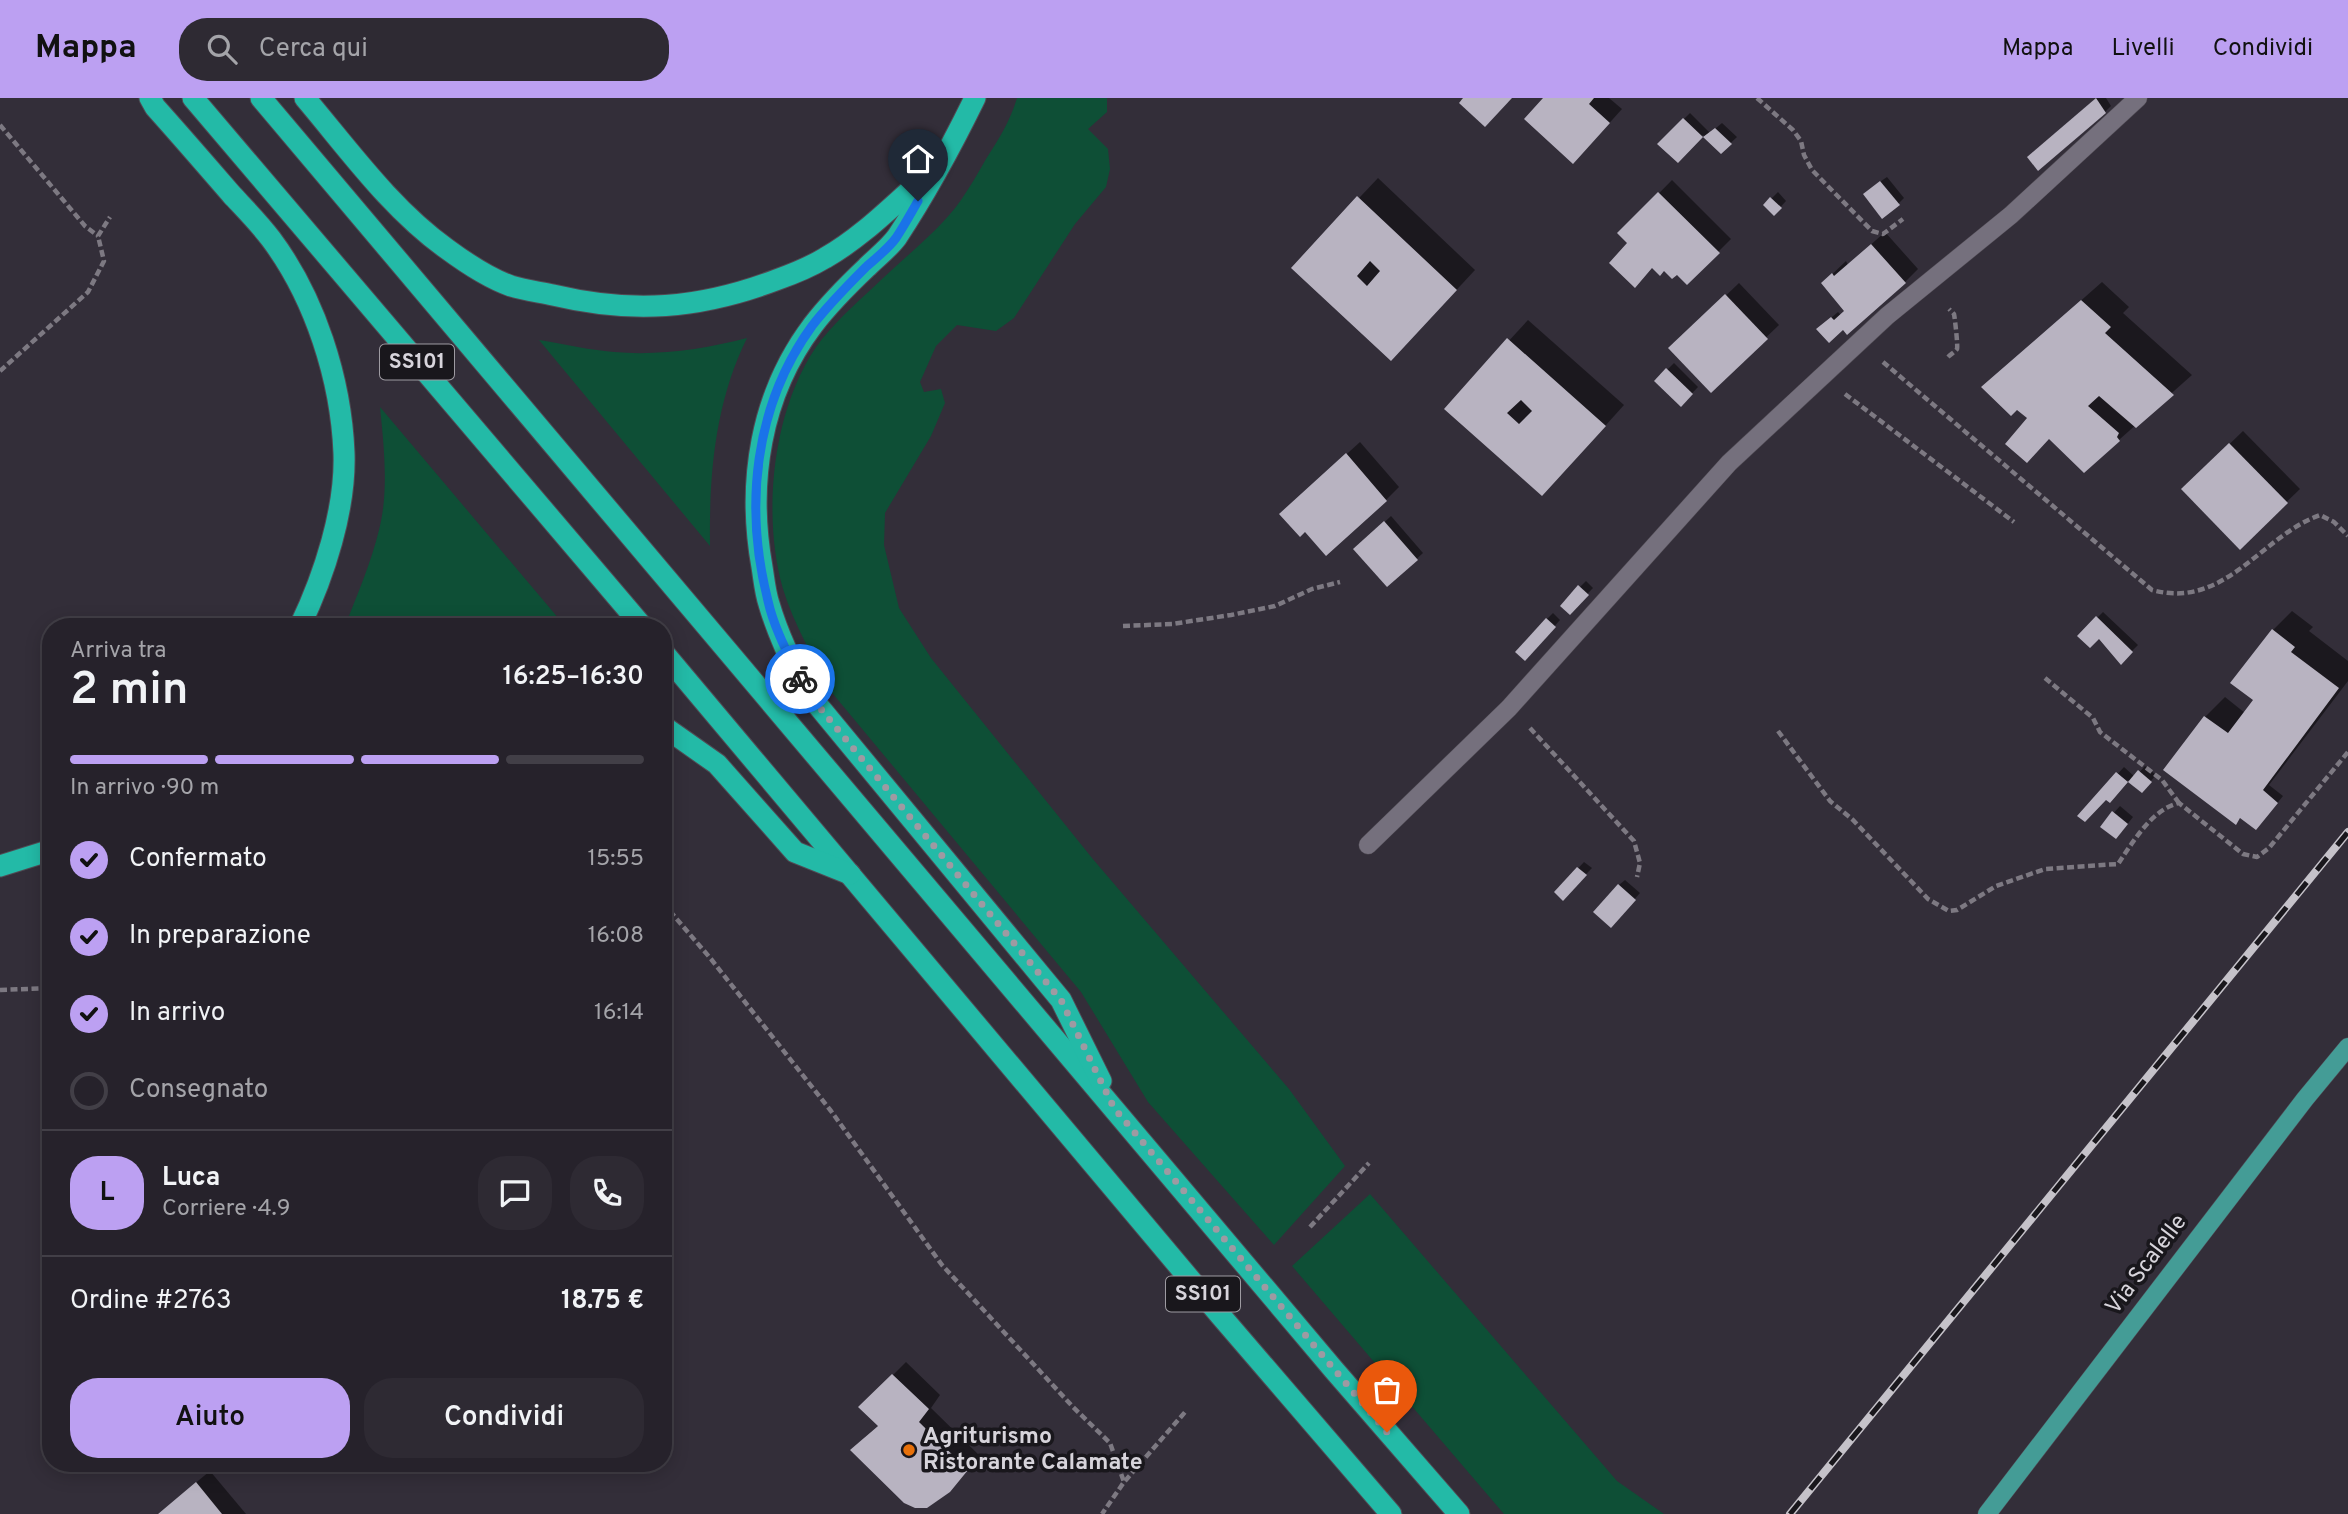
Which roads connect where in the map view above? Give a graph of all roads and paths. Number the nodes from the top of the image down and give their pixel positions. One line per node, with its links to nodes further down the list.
1 (150, 98): 21 (highway)
2 (193, 98): 22 (highway, SS101)
3 (261, 98): 40 (highway, SS101)
4 (305, 98): 9 (highway)
5 (975, 98): 9 (highway)
6 (1758, 98): 11 (path)
7 (2138, 98): 14 (street)
8 (0, 125): 12 (path)
9 (941, 162): 40 (highway)
10 (110, 217): 12 (path)
11 (1903, 219)
12 (99, 236): 16 (path)
13 (1949, 309): 15 (path)
14 (1859, 343): 17 (street); 19 (path)
15 (1948, 358)
16 (0, 370)
17 (1822, 377): 18 (path); 26 (street)
18 (2014, 522)
19 (2348, 536)
20 (1340, 582): 23 (path)
21 (304, 618)
22 (635, 618)
23 (1123, 626)
24 (672, 663): 34 (highway, SS101)
25 (2045, 678): 30 (path)
26 (1509, 708): 31 (street); 35 (path)
27 (1778, 731): 30 (path)
28 (672, 732): 34 (highway)
29 (2348, 751): 30 (path)
30 (2179, 803)
31 (1368, 845)
32 (42, 853): 33 (highway)
33 (0, 866)
34 (852, 874): 46 (highway, SS101)
35 (1637, 877)
36 (672, 914): 44 (path)
37 (42, 988): 38 (path)
38 (0, 990)
39 (2348, 1047): 48 (main road, Via Scalelle)
40 (1114, 1108): 47 (highway, SS101)
41 (1369, 1163): 42 (path)
42 (1310, 1227)
43 (1186, 1411): 44 (path)
44 (1124, 1482): 45 (path)
45 (1102, 1514)
46 (1391, 1514)
47 (1459, 1514)
48 (1987, 1514)

